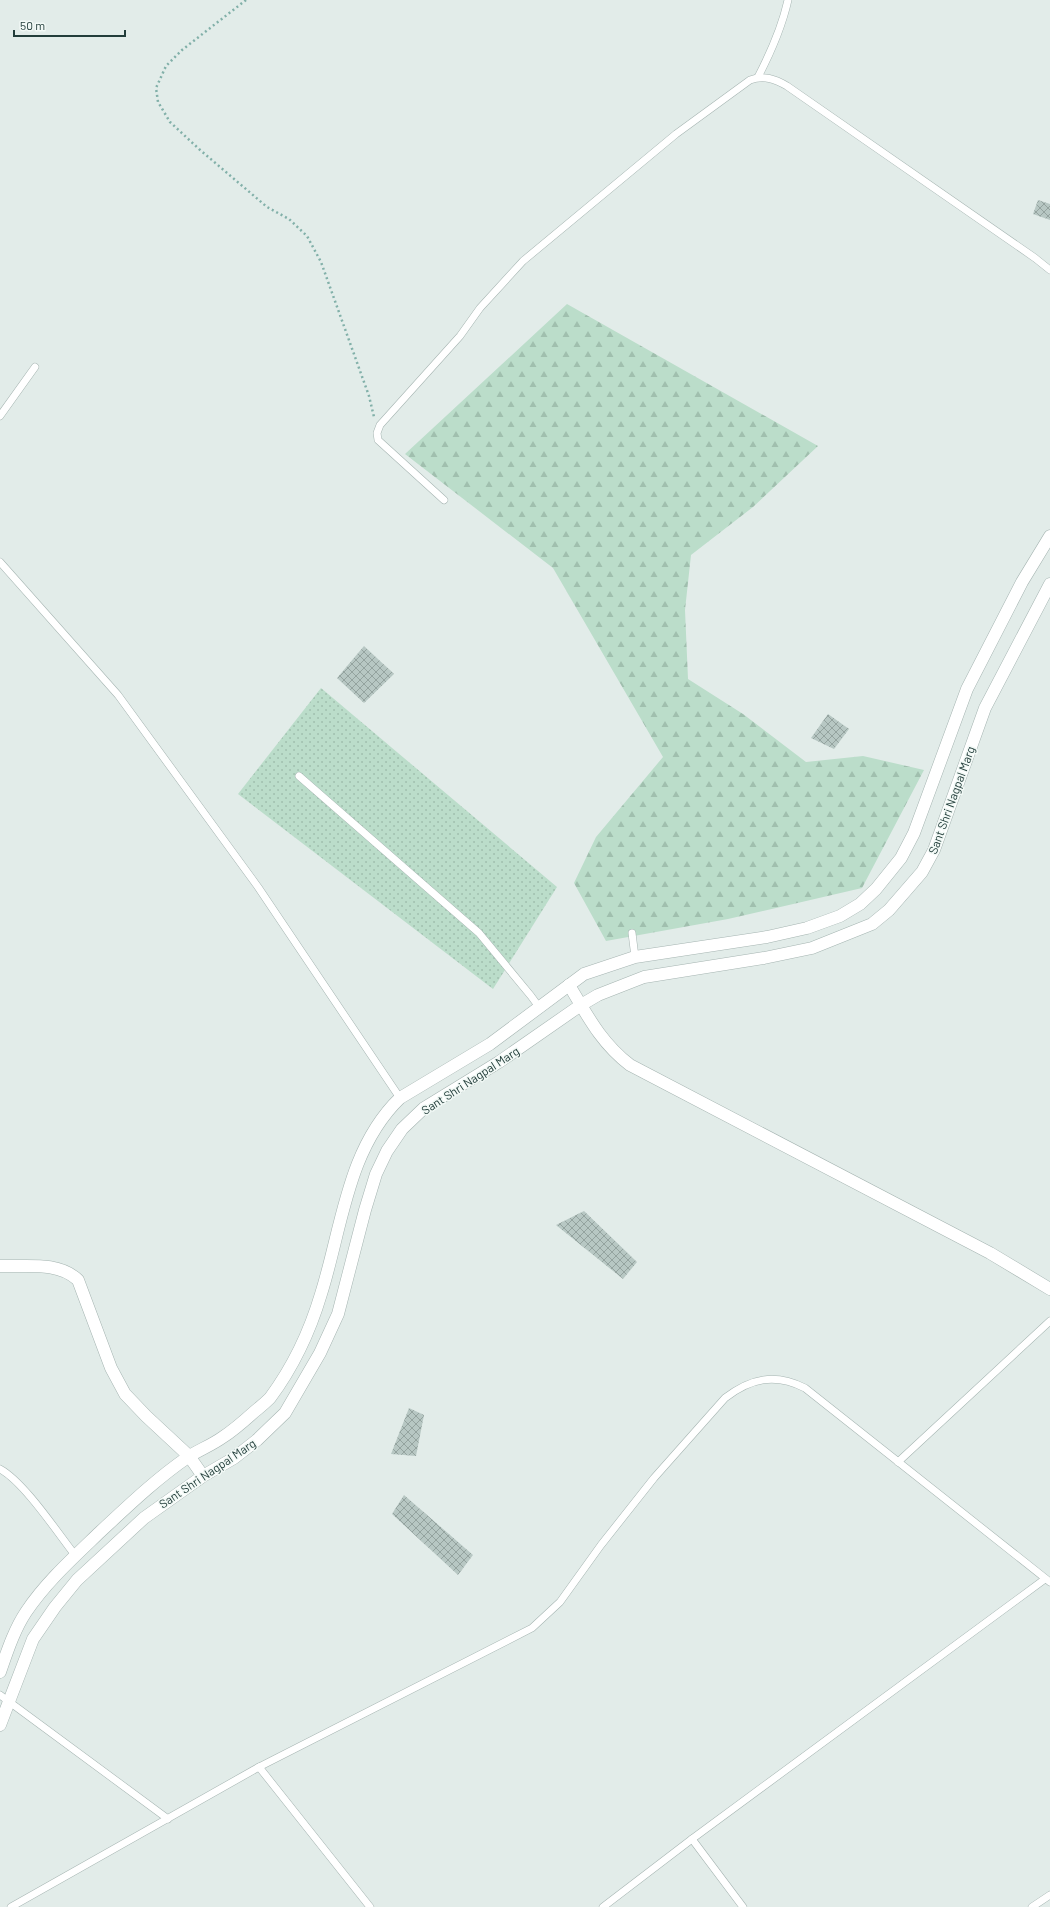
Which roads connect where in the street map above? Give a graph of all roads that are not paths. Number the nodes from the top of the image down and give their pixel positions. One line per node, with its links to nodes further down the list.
1 (788, 0): 2 (lane)
2 (758, 77): 3 (lane); 6 (lane)
3 (1050, 270)
4 (35, 367): 5 (lane)
5 (0, 416)
6 (444, 500)
7 (1050, 536): 12 (street, Sant Shri Nagpal Marg)
8 (0, 562): 16 (lane)
9 (1050, 584): 14 (street, Sant Shri Nagpal Marg)
10 (299, 776): 15 (lane)
11 (632, 933): 12 (lane)
12 (635, 958): 13 (street, Sant Shri Nagpal Marg)
13 (569, 985): 14 (street); 15 (street, Sant Shri Nagpal Marg)
14 (581, 1005): 18 (street); 23 (street, Sant Shri Nagpal Marg)
15 (539, 1008): 16 (street, Sant Shri Nagpal Marg)
16 (400, 1098): 20 (street, Sant Shri Nagpal Marg)
17 (0, 1266): 20 (street)
18 (1045, 1286)
19 (1050, 1321): 21 (lane)
20 (189, 1456): 23 (street); 24 (street, Sant Shri Nagpal Marg)
21 (898, 1462): 25 (lane); 29 (lane)
22 (0, 1469): 24 (lane)
23 (203, 1476): 27 (street, Sant Shri Nagpal Marg)
24 (75, 1555): 26 (street, Sant Shri Nagpal Marg)
25 (1048, 1581): 31 (lane)
26 (0, 1672)
27 (5, 1698): 28 (street, Sant Shri Nagpal Marg); 30 (lane)
28 (0, 1725)
29 (259, 1767): 30 (lane); 34 (lane)
30 (168, 1819): 33 (lane)
31 (692, 1839): 35 (lane); 36 (lane)
32 (1050, 1895): 37 (lane)
33 (11, 1907)
34 (370, 1907)
35 (603, 1907)
36 (743, 1907)
37 (1032, 1907)

